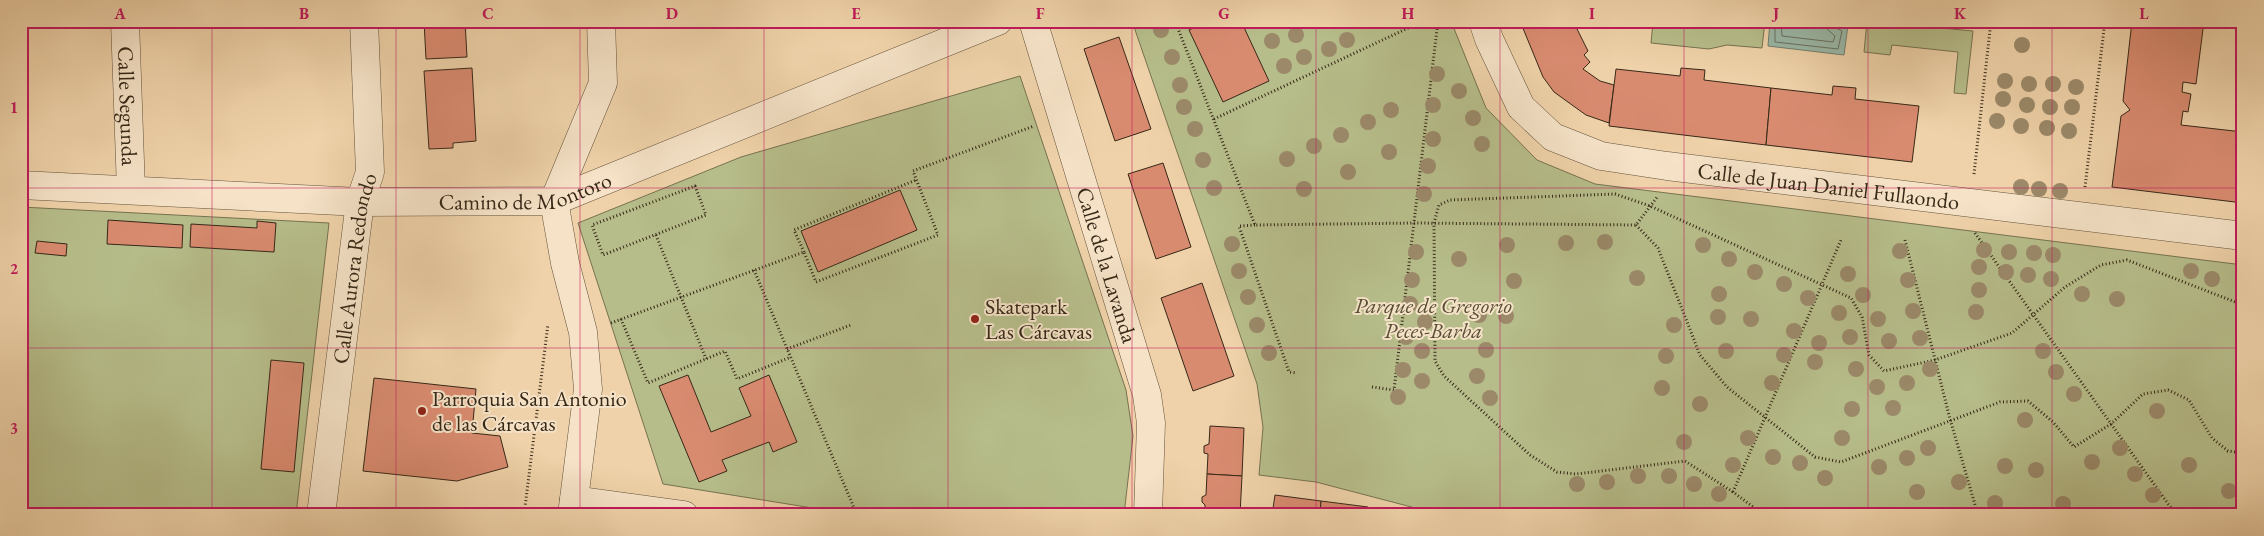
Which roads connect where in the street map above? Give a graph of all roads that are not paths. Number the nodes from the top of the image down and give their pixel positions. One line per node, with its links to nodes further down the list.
1 (124, 21): 8 (street, Calle Segunda)
2 (364, 21): 10 (street, Calle Aurora Redondo)
3 (601, 21): 9 (street)
4 (998, 21): 9 (street, Camino de Montoro)
5 (1033, 21): 15 (street, Calle de la Lavanda)
6 (1483, 21): 11 (street, Calle de Juan Daniel Fullaondo)
7 (21, 185): 8 (street, Camino de Montoro)
8 (131, 190): 10 (street, Camino de Montoro)
9 (554, 201): 10 (street, Camino de Montoro); 12 (street)
10 (360, 202): 13 (street, Calle Aurora Redondo)
11 (2243, 236)
12 (573, 507): 14 (street)
13 (321, 515)
14 (684, 515)
15 (1148, 515)

